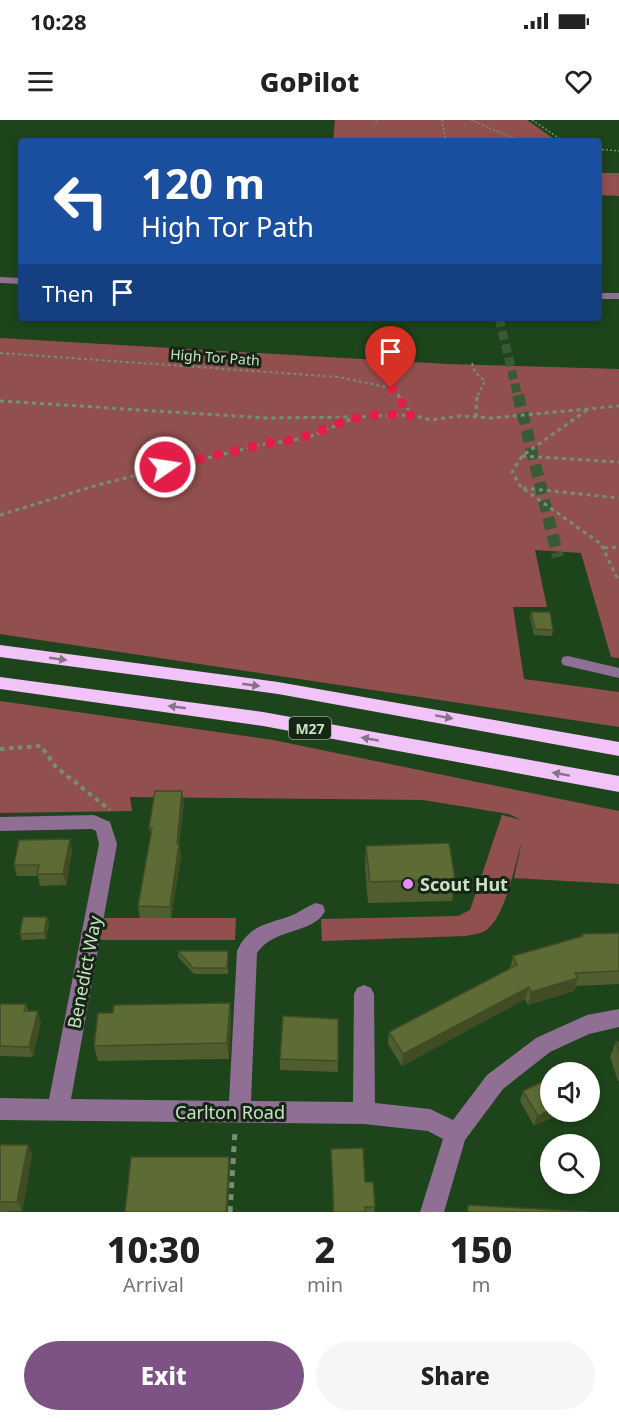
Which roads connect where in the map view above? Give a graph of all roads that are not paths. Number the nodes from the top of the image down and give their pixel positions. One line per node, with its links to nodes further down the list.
1 (0, 280): 2 (street)
2 (18, 281)
3 (602, 296): 4 (street)
4 (619, 296)
5 (0, 651): 9 (highway, M27, one-way to 9)
6 (568, 661): 7 (street)
7 (619, 674)
8 (0, 683): 10 (highway, M27, one-way to 8)
9 (619, 749)
10 (619, 784)
11 (0, 824): 16 (street, Benedict Way)
12 (316, 911): 17 (street)
13 (364, 994): 18 (street)
14 (619, 1018): 19 (street)
15 (0, 1109): 16 (street, Carlton Road)
16 (58, 1111): 17 (street, Carlton Road)
17 (239, 1112): 18 (street, Carlton Road)
18 (364, 1113): 19 (street, Carlton Road)
19 (456, 1134): 20 (street)
20 (432, 1212)

